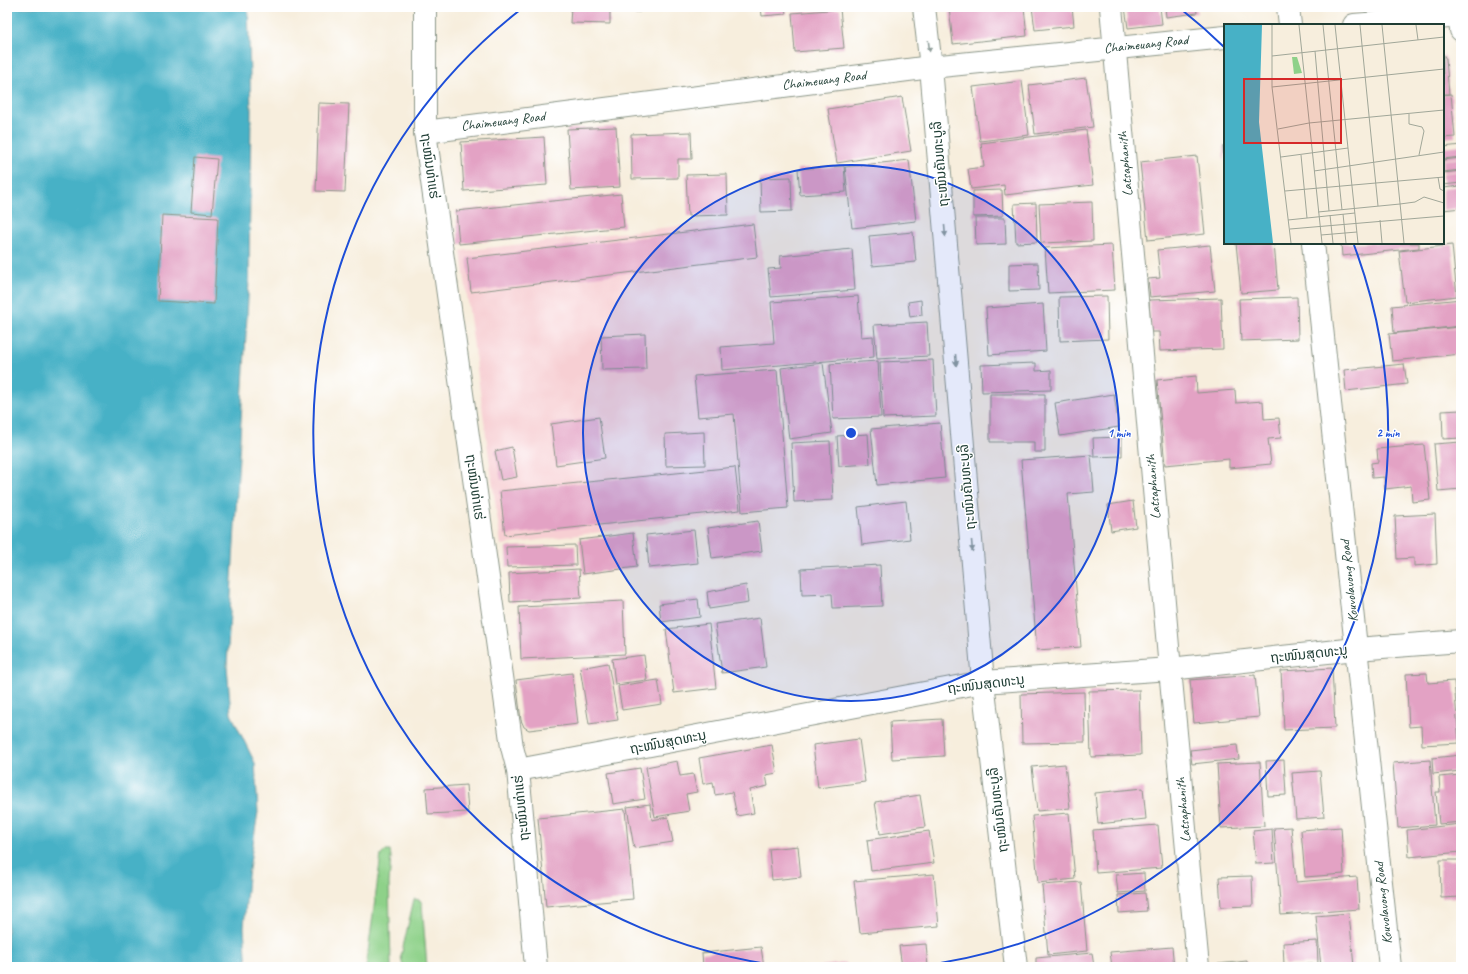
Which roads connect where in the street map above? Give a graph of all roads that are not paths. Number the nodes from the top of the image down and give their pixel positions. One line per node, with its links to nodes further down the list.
1 (425, 7): 11 (street, ຖະໜົນທ່າແຮ່)
2 (924, 7): 10 (street, ຖະໜົນຄັນທະບູລີ, one-way to 10)
3 (1111, 7): 9 (street, Latsaphanith)
4 (1288, 7): 6 (street)
5 (1460, 17): 7 (street)
6 (1290, 24)
7 (1367, 24)
8 (1224, 37): 9 (street, Chaimeuang Road)
9 (1114, 47): 10 (street, Chaimeuang Road); 15 (street, Latsaphanith)
10 (931, 66): 11 (street, Chaimeuang Road); 16 (street, ຖະໜົນຄັນທະບູລີ, one-way to 16)
11 (425, 132): 17 (street, ຖະໜົນທ່າແຮ່)
12 (1313, 244): 14 (street, Kouvolavong Road)
13 (1461, 641): 14 (street, ຖະໜົນສຸດທະນູ)
14 (1356, 650): 15 (street, ຖະໜົນສຸດທະນູ); 21 (street, Kouvolavong Road)
15 (1170, 669): 16 (street, ຖະໜົນສຸດທະນູ); 20 (street, Latsaphanith)
16 (983, 682): 17 (street, ຖະໜົນສຸດທະນູ); 19 (street, ຖະໜົນຄັນທະບູລີ)
17 (518, 770): 18 (street, ຖະໜົນທ່າແຮ່)
18 (536, 967)
19 (1016, 967)
20 (1198, 967)
21 (1390, 967)

